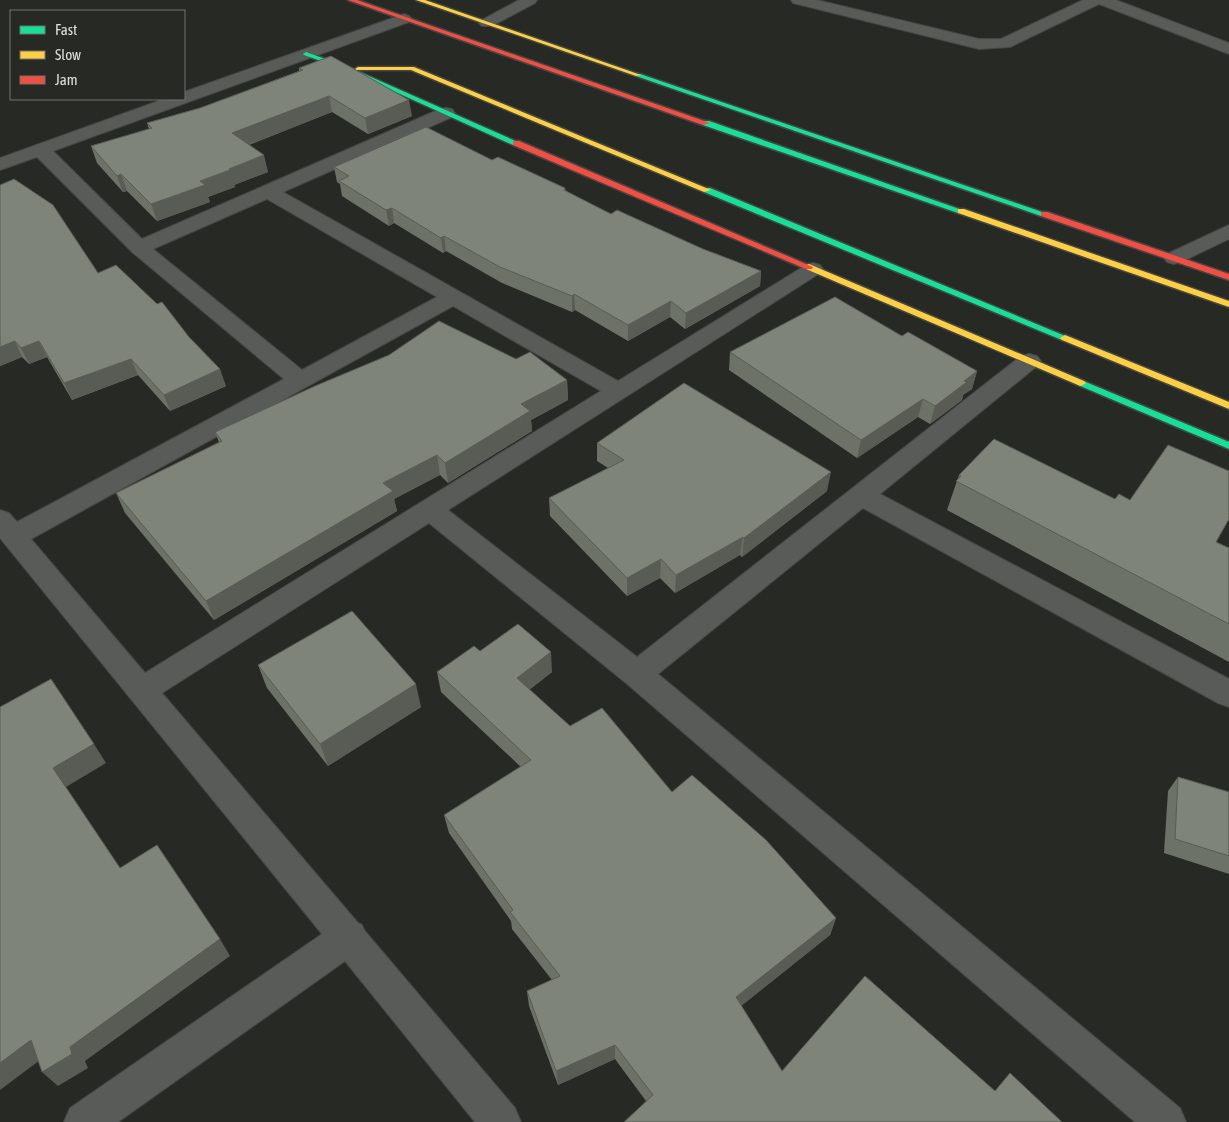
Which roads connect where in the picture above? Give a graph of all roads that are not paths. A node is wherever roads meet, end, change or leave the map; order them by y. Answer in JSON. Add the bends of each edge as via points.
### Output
{"nodes":[{"id":1,"x":351,"y":0,"type":"edge"},
{"id":2,"x":419,"y":0,"type":"edge"},
{"id":3,"x":530,"y":0,"type":"edge"},
{"id":4,"x":798,"y":0,"type":"edge"},
{"id":5,"x":1095,"y":0,"type":"edge"},
{"id":6,"x":1103,"y":0,"type":"edge"},
{"id":7,"x":1134,"y":0,"type":"edge"},
{"id":8,"x":404,"y":19,"type":"junction"},
{"id":9,"x":487,"y":23,"type":"junction"},
{"id":10,"x":1229,"y":35,"type":"edge"},
{"id":11,"x":1229,"y":49,"type":"edge"},
{"id":12,"x":306,"y":54,"type":"junction"},
{"id":13,"x":351,"y":70,"type":"junction"},
{"id":14,"x":185,"y":97,"type":"edge"},
{"id":15,"x":176,"y":100,"type":"edge"},
{"id":16,"x":446,"y":113,"type":"junction"},
{"id":17,"x":40,"y":149,"type":"junction"},
{"id":18,"x":0,"y":164,"type":"edge"},
{"id":19,"x":268,"y":191,"type":"junction"},
{"id":20,"x":1229,"y":231,"type":"edge"},
{"id":21,"x":139,"y":248,"type":"junction"},
{"id":22,"x":1174,"y":258,"type":"junction"},
{"id":23,"x":813,"y":269,"type":"junction"},
{"id":24,"x":1229,"y":277,"type":"edge"},
{"id":25,"x":453,"y":297,"type":"junction"},
{"id":26,"x":1229,"y":304,"type":"edge"},
{"id":27,"x":1029,"y":361,"type":"junction"},
{"id":28,"x":300,"y":381,"type":"junction"},
{"id":29,"x":620,"y":392,"type":"junction"},
{"id":30,"x":1229,"y":406,"type":"edge"},
{"id":31,"x":1229,"y":446,"type":"edge"},
{"id":32,"x":861,"y":495,"type":"junction"},
{"id":33,"x":430,"y":510,"type":"junction"},
{"id":34,"x":7,"y":528,"type":"edge"},
{"id":35,"x":637,"y":674,"type":"junction"},
{"id":36,"x":142,"y":690,"type":"junction"},
{"id":37,"x":1229,"y":694,"type":"edge"},
{"id":38,"x":349,"y":937,"type":"junction"},
{"id":39,"x":84,"y":1122,"type":"edge"},
{"id":40,"x":501,"y":1122,"type":"edge"},
{"id":41,"x":1166,"y":1122,"type":"edge"}],
"edges":[{"from":1,"to":8,"type":"main road"},
{"from":2,"to":9,"type":"main road"},
{"from":3,"to":9,"type":"street"},
{"from":4,"to":5,"type":"street","via":[[979,44],[1004,44]]},
{"from":6,"to":11,"type":"street"},
{"from":7,"to":10,"type":"street"},
{"from":8,"to":12,"type":"street"},
{"from":8,"to":26,"type":"main road"},
{"from":9,"to":22,"type":"main road"},
{"from":12,"to":13,"type":"main road"},
{"from":12,"to":14,"type":"street"},
{"from":13,"to":16,"type":"main road"},
{"from":13,"to":30,"type":"main road","via":[[412,68]]},
{"from":15,"to":17,"type":"street"},
{"from":16,"to":19,"type":"street"},
{"from":16,"to":23,"type":"main road"},
{"from":17,"to":18,"type":"street"},
{"from":17,"to":21,"type":"street"},
{"from":19,"to":21,"type":"street"},
{"from":19,"to":25,"type":"street"},
{"from":20,"to":22,"type":"street"},
{"from":21,"to":28,"type":"street"},
{"from":22,"to":24,"type":"main road"},
{"from":23,"to":27,"type":"main road"},
{"from":23,"to":29,"type":"street"},
{"from":25,"to":28,"type":"street"},
{"from":25,"to":29,"type":"street"},
{"from":27,"to":31,"type":"main road"},
{"from":27,"to":32,"type":"street"},
{"from":28,"to":34,"type":"street"},
{"from":29,"to":33,"type":"street"},
{"from":32,"to":35,"type":"street"},
{"from":32,"to":37,"type":"street"},
{"from":33,"to":35,"type":"street"},
{"from":33,"to":36,"type":"street"},
{"from":34,"to":36,"type":"street"},
{"from":35,"to":41,"type":"street"},
{"from":36,"to":38,"type":"street"},
{"from":38,"to":39,"type":"street"},
{"from":38,"to":40,"type":"street"}]}
